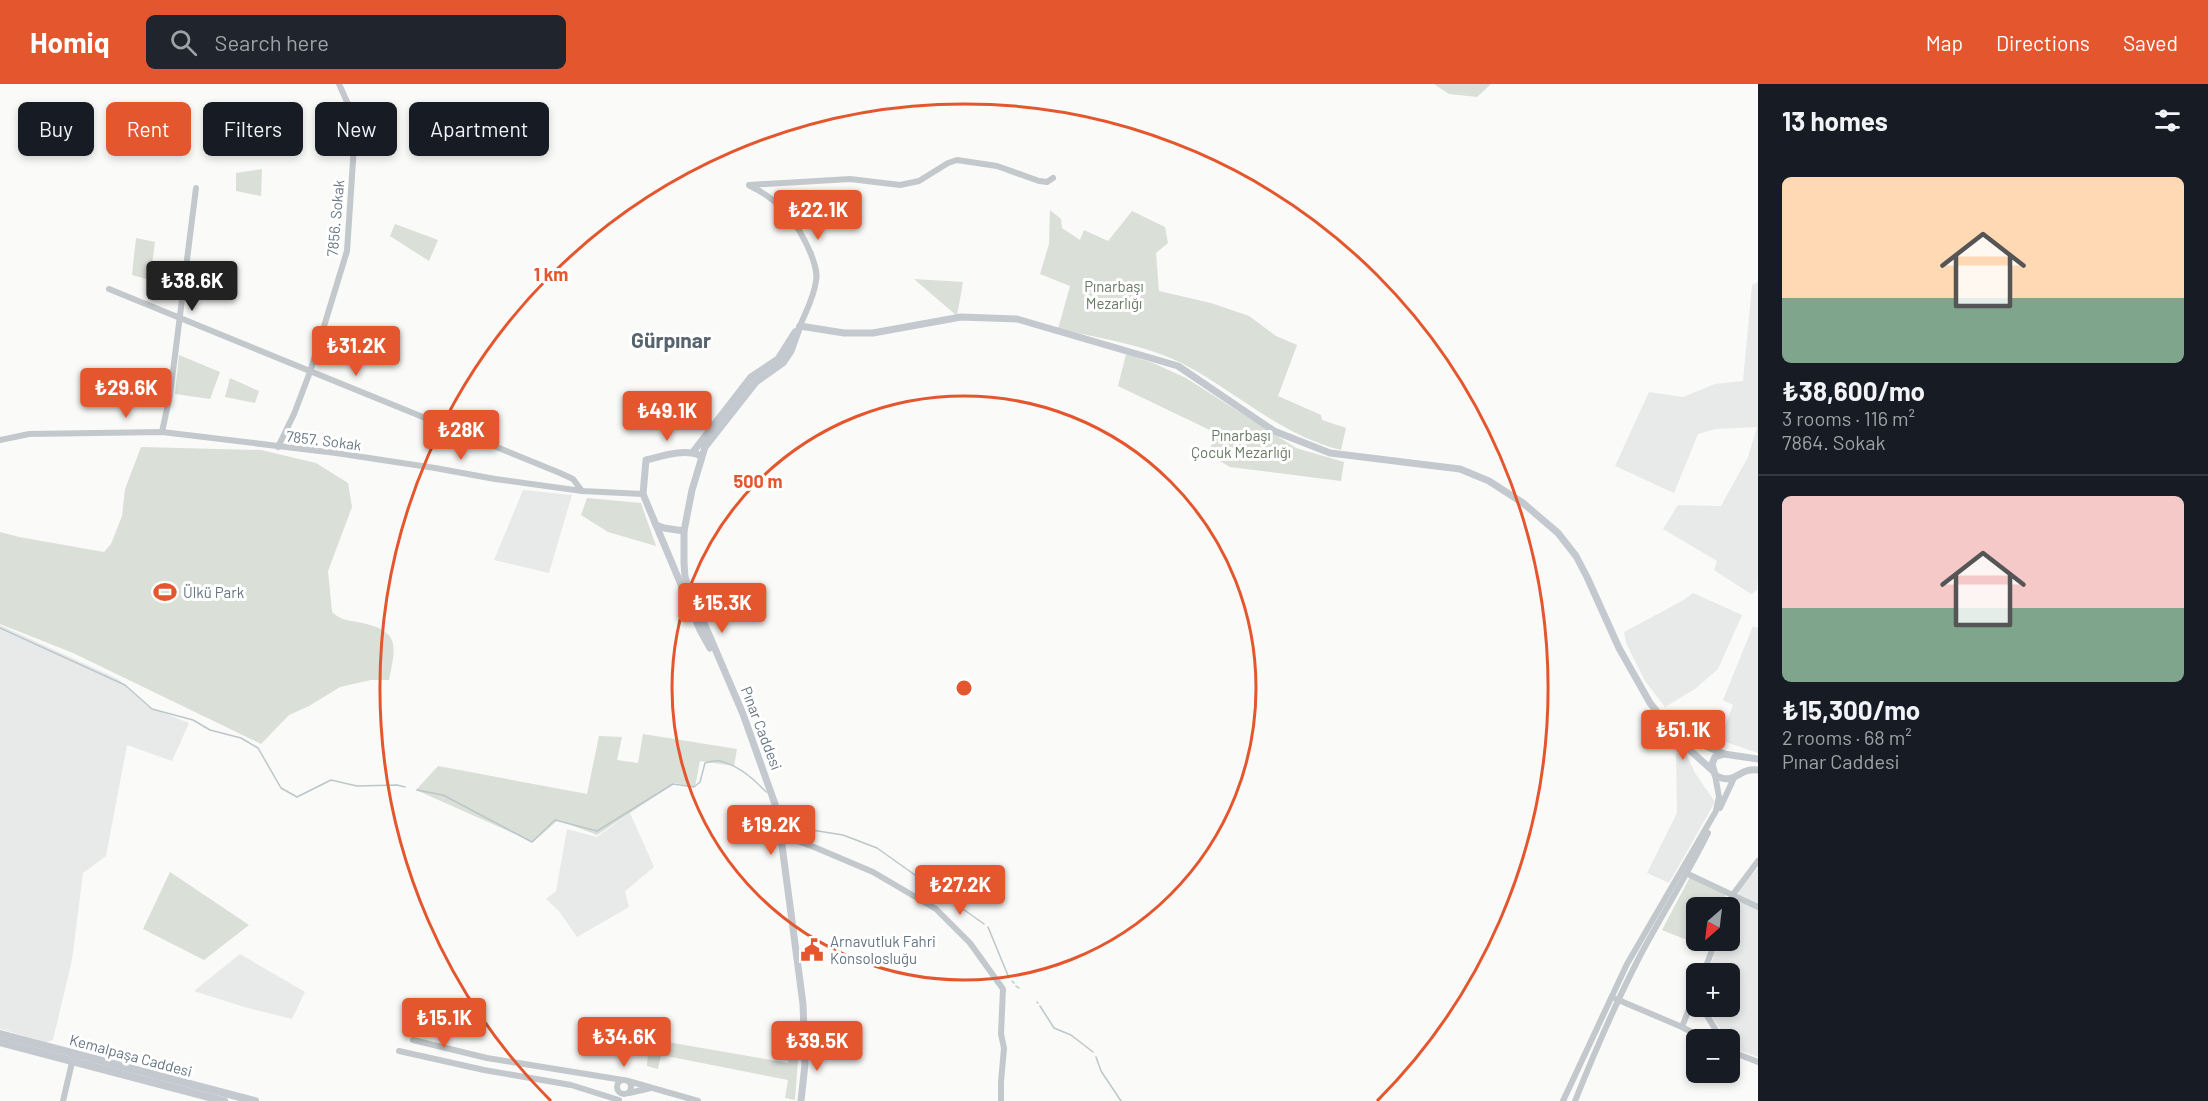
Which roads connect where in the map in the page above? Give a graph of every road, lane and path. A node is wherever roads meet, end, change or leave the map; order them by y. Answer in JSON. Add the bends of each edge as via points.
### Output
{"nodes":[{"id":1,"x":339,"y":84,"type":"edge"},
{"id":2,"x":1053,"y":178,"type":"dead end"},
{"id":3,"x":196,"y":188,"type":"dead end"},
{"id":4,"x":110,"y":289,"type":"dead end"},
{"id":5,"x":179,"y":319,"type":"junction"},
{"id":6,"x":800,"y":326,"type":"junction"},
{"id":7,"x":310,"y":372,"type":"junction"},
{"id":8,"x":162,"y":432,"type":"junction"},
{"id":9,"x":0,"y":440,"type":"edge"},
{"id":10,"x":278,"y":447,"type":"junction"},
{"id":11,"x":693,"y":452,"type":"junction"},
{"id":12,"x":700,"y":456,"type":"junction"},
{"id":13,"x":582,"y":491,"type":"junction"},
{"id":14,"x":643,"y":494,"type":"junction"},
{"id":15,"x":656,"y":525,"type":"junction"},
{"id":16,"x":660,"y":533,"type":"junction"},
{"id":17,"x":684,"y":533,"type":"junction"},
{"id":18,"x":683,"y":578,"type":"junction"},
{"id":19,"x":1673,"y":732,"type":"junction"},
{"id":20,"x":1724,"y":754,"type":"junction"},
{"id":21,"x":1734,"y":756,"type":"junction"},
{"id":22,"x":1758,"y":759,"type":"edge"},
{"id":23,"x":1758,"y":770,"type":"edge"},
{"id":24,"x":1714,"y":773,"type":"junction"},
{"id":25,"x":1735,"y":776,"type":"junction"},
{"id":26,"x":782,"y":838,"type":"junction"},
{"id":27,"x":1758,"y":861,"type":"edge"},
{"id":28,"x":1688,"y":874,"type":"junction"},
{"id":29,"x":1733,"y":896,"type":"junction"},
{"id":30,"x":1758,"y":907,"type":"edge"},
{"id":31,"x":1611,"y":997,"type":"junction"},
{"id":32,"x":1618,"y":1000,"type":"junction"},
{"id":33,"x":1687,"y":1017,"type":"edge"},
{"id":34,"x":1682,"y":1027,"type":"junction"},
{"id":35,"x":1686,"y":1029,"type":"edge"},
{"id":36,"x":0,"y":1034,"type":"edge"},
{"id":37,"x":413,"y":1040,"type":"dead end"},
{"id":38,"x":805,"y":1041,"type":"junction"},
{"id":39,"x":0,"y":1042,"type":"edge"},
{"id":40,"x":399,"y":1052,"type":"dead end"},
{"id":41,"x":1740,"y":1055,"type":"edge"},
{"id":42,"x":73,"y":1058,"type":"junction"},
{"id":43,"x":487,"y":1058,"type":"junction"},
{"id":44,"x":1758,"y":1062,"type":"edge"},
{"id":45,"x":107,"y":1068,"type":"junction"},
{"id":46,"x":484,"y":1070,"type":"junction"},
{"id":47,"x":606,"y":1077,"type":"junction"},
{"id":48,"x":626,"y":1080,"type":"junction"},
{"id":49,"x":654,"y":1087,"type":"junction"},
{"id":50,"x":621,"y":1095,"type":"edge"},
{"id":51,"x":63,"y":1101,"type":"edge"},
{"id":52,"x":224,"y":1101,"type":"edge"},
{"id":53,"x":255,"y":1101,"type":"edge"},
{"id":54,"x":698,"y":1101,"type":"edge"},
{"id":55,"x":796,"y":1101,"type":"edge"},
{"id":56,"x":801,"y":1101,"type":"edge"},
{"id":57,"x":1002,"y":1101,"type":"edge"},
{"id":58,"x":1563,"y":1101,"type":"edge"},
{"id":59,"x":1575,"y":1101,"type":"edge"}],
"edges":[{"from":1,"to":7,"type":"street","name":"7856. Sokak","via":[[353,123],[347,251]]},
{"from":2,"to":6,"type":"street","via":[[1040,181],[997,165],[957,160],[919,181],[900,185],[850,179],[749,185],[780,204],[804,237],[815,265],[817,279]]},
{"from":3,"to":5,"type":"street"},
{"from":4,"to":5,"type":"street"},
{"from":5,"to":7,"type":"street"},
{"from":5,"to":8,"type":"street"},
{"from":6,"to":11,"type":"main road","via":[[778,359],[751,377]]},
{"from":6,"to":12,"type":"main road","via":[[783,363],[756,382]]},
{"from":6,"to":19,"type":"main road","via":[[873,333],[961,317],[1017,320],[1178,366],[1274,431],[1330,453],[1460,469],[1489,481],[1523,502],[1558,533],[1576,556],[1632,674]]},
{"from":7,"to":10,"type":"street","name":"7856. Sokak"},
{"from":7,"to":13,"type":"street","via":[[560,473],[573,479]]},
{"from":8,"to":9,"type":"street","name":"7857. Sokak","via":[[29,434]]},
{"from":8,"to":10,"type":"street","name":"7857. Sokak"},
{"from":10,"to":13,"type":"street","name":"7857. Sokak"},
{"from":11,"to":12,"type":"main road"},
{"from":11,"to":14,"type":"main road","name":"Pınar Caddesi","via":[[646,460]]},
{"from":12,"to":17,"type":"main road"},
{"from":13,"to":14,"type":"street","name":"7857. Sokak"},
{"from":14,"to":15,"type":"main road","name":"Pınar Caddesi"},
{"from":15,"to":16,"type":"main road","name":"Pınar Caddesi"},
{"from":15,"to":17,"type":"main road"},
{"from":16,"to":17,"type":"main road"},
{"from":16,"to":18,"type":"main road","name":"Pınar Caddesi"},
{"from":17,"to":18,"type":"main road"},
{"from":18,"to":26,"type":"main road","name":"Pınar Caddesi","via":[[727,675],[769,784]]},
{"from":19,"to":20,"type":"main road"},
{"from":19,"to":24,"type":"main road"},
{"from":20,"to":21,"type":"main road"},
{"from":20,"to":24,"type":"main road","via":[[1713,761]]},
{"from":21,"to":22,"type":"main road"},
{"from":21,"to":25,"type":"main road","via":[[1739,766]]},
{"from":23,"to":25,"type":"main road"},
{"from":24,"to":25,"type":"main road","via":[[1727,780]]},
{"from":24,"to":31,"type":"street","via":[[1719,797],[1716,811]]},
{"from":25,"to":28,"type":"street"},
{"from":26,"to":38,"type":"main road","name":"Pınar Caddesi"},
{"from":26,"to":57,"type":"street","via":[[873,872],[936,909],[970,943],[1002,989]]},
{"from":27,"to":29,"type":"street"},
{"from":28,"to":29,"type":"street"},
{"from":28,"to":32,"type":"street"},
{"from":29,"to":30,"type":"street"},
{"from":31,"to":32,"type":"street"},
{"from":31,"to":58,"type":"street"},
{"from":32,"to":34,"type":"street"},
{"from":32,"to":59,"type":"street"},
{"from":33,"to":34,"type":"street"},
{"from":34,"to":35,"type":"street"},
{"from":36,"to":42,"type":"main road","name":"Kemalpaşa Caddesi"},
{"from":37,"to":43,"type":"street"},
{"from":38,"to":55,"type":"main road","name":"Pınar Caddesi"},
{"from":38,"to":56,"type":"main road","name":"Pınar Caddesi"},
{"from":39,"to":42,"type":"main road","name":"Kemalpaşa Caddesi"},
{"from":40,"to":46,"type":"street"},
{"from":41,"to":44,"type":"street"},
{"from":42,"to":45,"type":"main road"},
{"from":42,"to":51,"type":"street"},
{"from":43,"to":46,"type":"street"},
{"from":43,"to":47,"type":"street"},
{"from":45,"to":52,"type":"main road","name":"Kemalpaşa Caddesi"},
{"from":45,"to":53,"type":"main road","name":"Kemalpaşa Caddesi"},
{"from":46,"to":50,"type":"street"},
{"from":47,"to":48,"type":"street"},
{"from":47,"to":50,"type":"street"},
{"from":48,"to":49,"type":"street"},
{"from":48,"to":50,"type":"street","via":[[631,1087]]},
{"from":48,"to":50,"type":"street","via":[[617,1083]]},
{"from":49,"to":50,"type":"street"},
{"from":49,"to":54,"type":"street"}]}
